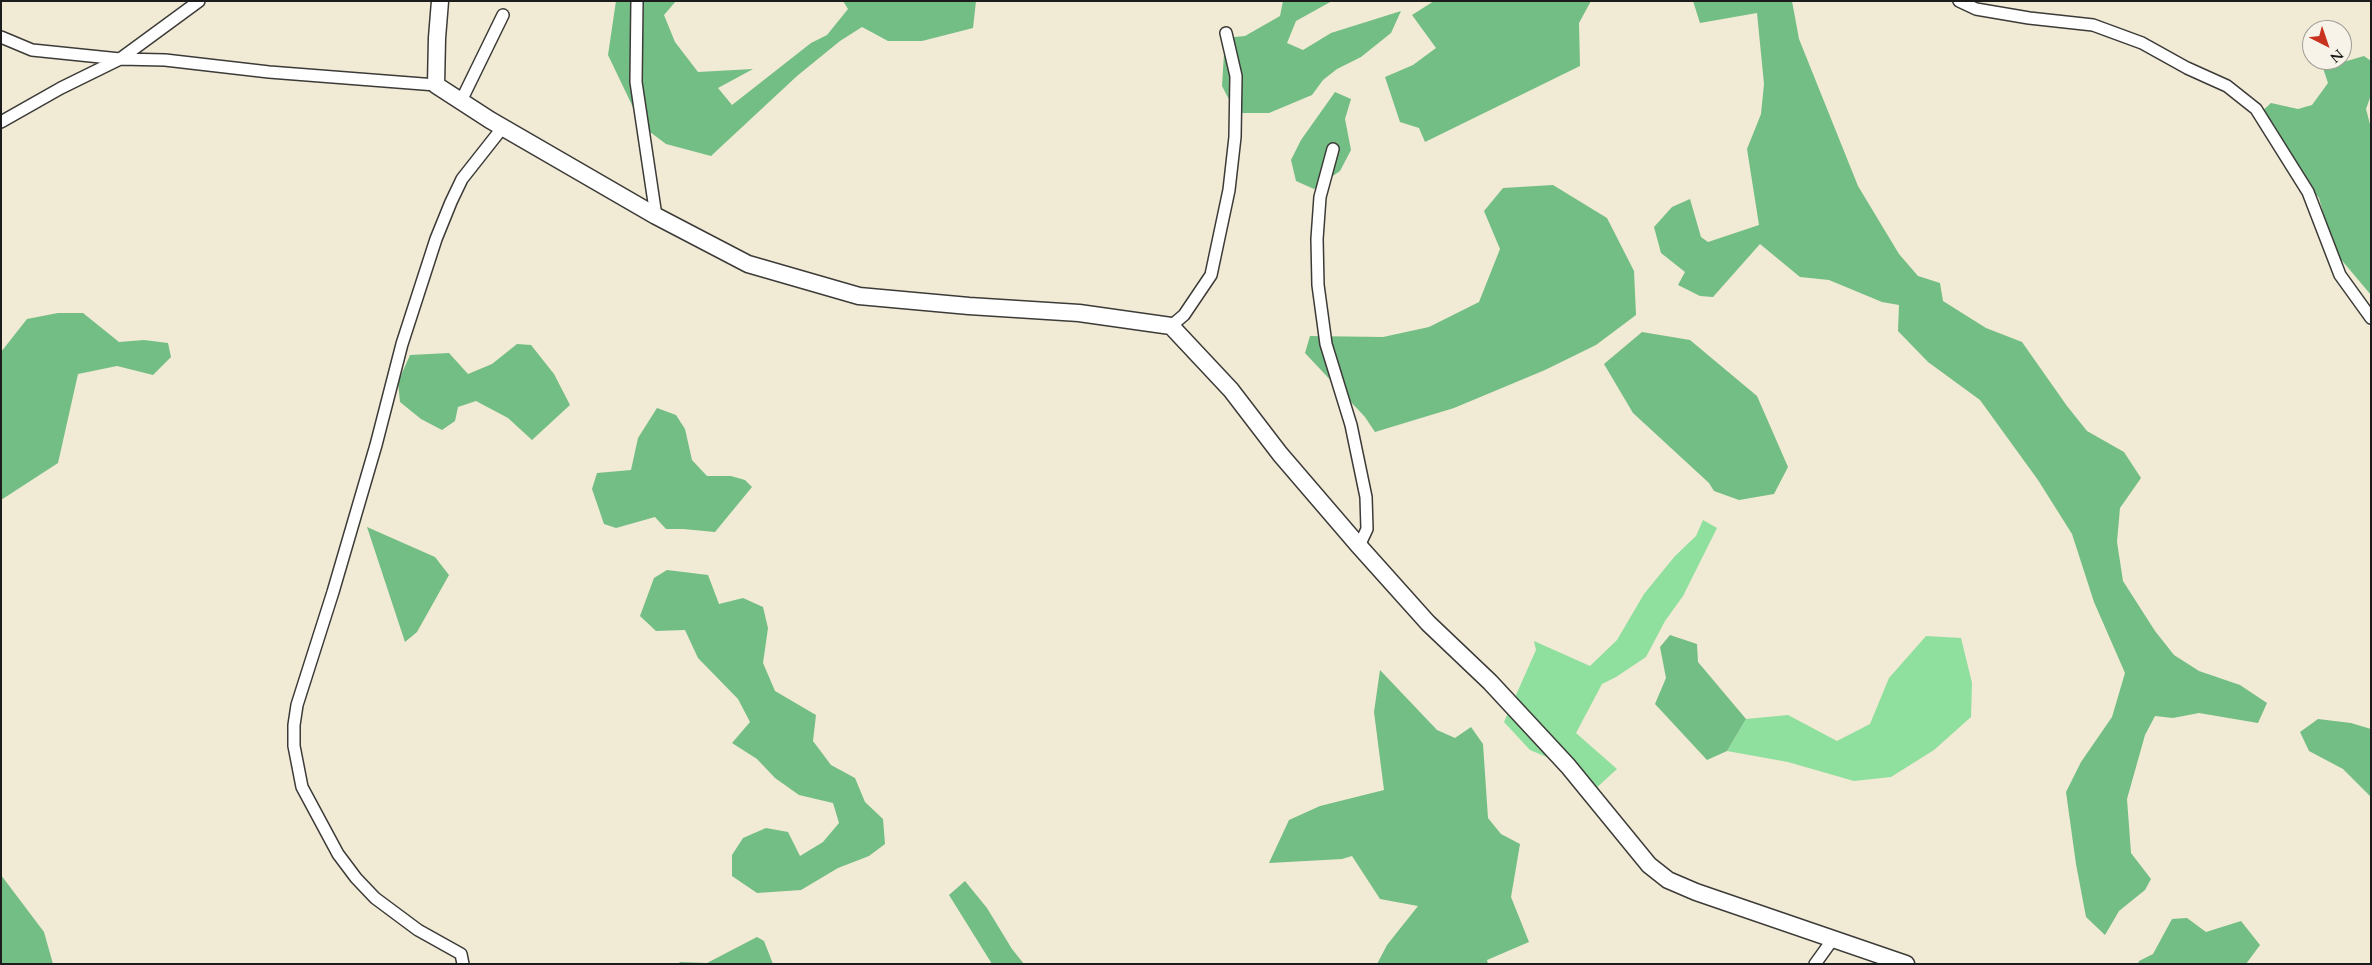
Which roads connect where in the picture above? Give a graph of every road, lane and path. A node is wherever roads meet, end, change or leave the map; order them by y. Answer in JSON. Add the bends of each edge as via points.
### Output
{"nodes":[{"id":1,"x":199,"y":1,"type":"edge"},
{"id":2,"x":440,"y":1,"type":"edge"},
{"id":3,"x":637,"y":1,"type":"edge"},
{"id":4,"x":1959,"y":1,"type":"edge"},
{"id":5,"x":503,"y":15,"type":"dead end"},
{"id":6,"x":1226,"y":33,"type":"dead end"},
{"id":7,"x":1,"y":37,"type":"edge"},
{"id":8,"x":120,"y":59,"type":"junction"},
{"id":9,"x":436,"y":85,"type":"junction"},
{"id":10,"x":461,"y":101,"type":"junction"},
{"id":11,"x":1,"y":122,"type":"edge"},
{"id":12,"x":503,"y":127,"type":"junction"},
{"id":13,"x":1333,"y":149,"type":"dead end"},
{"id":14,"x":656,"y":216,"type":"junction"},
{"id":15,"x":2371,"y":318,"type":"edge"},
{"id":16,"x":1171,"y":326,"type":"junction"},
{"id":17,"x":1359,"y":546,"type":"junction"},
{"id":18,"x":1833,"y":939,"type":"junction"},
{"id":19,"x":463,"y":964,"type":"edge"},
{"id":20,"x":1815,"y":964,"type":"edge"},
{"id":21,"x":1906,"y":964,"type":"edge"}],
"edges":[{"from":1,"to":8,"type":"street"},
{"from":2,"to":9,"type":"street"},
{"from":3,"to":14,"type":"street","via":[[636,82]]},
{"from":4,"to":15,"type":"street","via":[[1976,9],[2093,25],[2142,43],[2227,86],[2256,109],[2308,192],[2340,275]]},
{"from":5,"to":10,"type":"street"},
{"from":6,"to":16,"type":"street","via":[[1236,76],[1235,137],[1229,190],[1211,275],[1188,309]]},
{"from":7,"to":8,"type":"street","via":[[32,50]]},
{"from":8,"to":9,"type":"street","via":[[165,60]]},
{"from":8,"to":11,"type":"street"},
{"from":9,"to":10,"type":"street"},
{"from":10,"to":12,"type":"street"},
{"from":12,"to":14,"type":"street"},
{"from":12,"to":19,"type":"street","via":[[462,179],[436,239],[402,344],[333,592],[296,705],[294,725],[294,746],[302,787],[338,854],[375,898],[418,930],[461,954]]},
{"from":13,"to":17,"type":"street","via":[[1320,197],[1316,239],[1318,285],[1326,344],[1351,425],[1366,497],[1367,529]]},
{"from":14,"to":16,"type":"street","via":[[748,264],[859,296],[1079,313]]},
{"from":16,"to":17,"type":"street","via":[[1231,390],[1280,454]]},
{"from":17,"to":18,"type":"street","via":[[1428,623],[1490,682],[1568,766],[1649,865],[1668,880]]},
{"from":18,"to":20,"type":"street"},
{"from":18,"to":21,"type":"street"}]}
